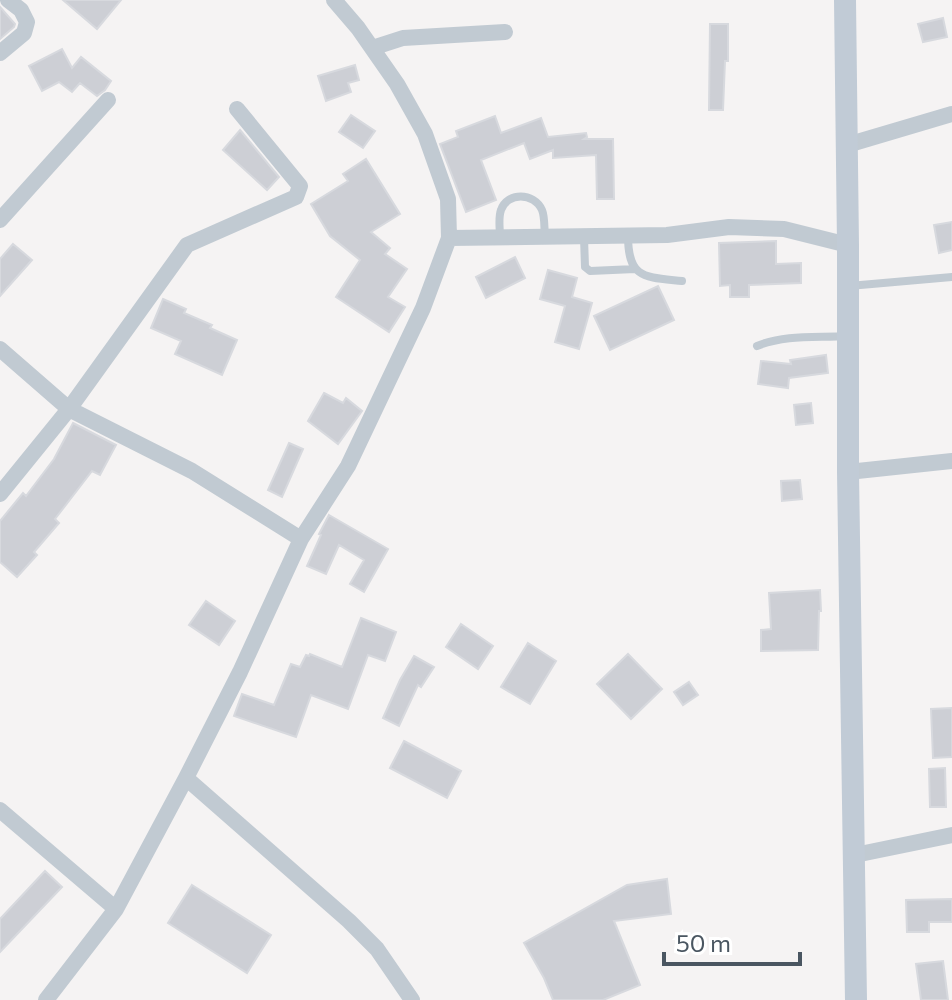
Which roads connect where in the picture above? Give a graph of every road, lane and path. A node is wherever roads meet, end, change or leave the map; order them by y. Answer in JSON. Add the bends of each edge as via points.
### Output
{"nodes":[{"id":1,"x":8,"y":0,"type":"edge"},
{"id":2,"x":334,"y":0,"type":"edge"},
{"id":3,"x":845,"y":0,"type":"edge"},
{"id":4,"x":505,"y":32,"type":"dead end"},
{"id":5,"x":372,"y":48,"type":"junction"},
{"id":6,"x":0,"y":53,"type":"edge"},
{"id":7,"x":108,"y":100,"type":"dead end"},
{"id":8,"x":237,"y":109,"type":"dead end"},
{"id":9,"x":952,"y":114,"type":"edge"},
{"id":10,"x":847,"y":145,"type":"junction"},
{"id":11,"x":0,"y":220,"type":"edge"},
{"id":12,"x":628,"y":235,"type":"junction"},
{"id":13,"x":545,"y":236,"type":"junction"},
{"id":14,"x":584,"y":236,"type":"junction"},
{"id":15,"x":500,"y":237,"type":"junction"},
{"id":16,"x":449,"y":238,"type":"junction"},
{"id":17,"x":848,"y":245,"type":"junction"},
{"id":18,"x":635,"y":269,"type":"junction"},
{"id":19,"x":952,"y":277,"type":"edge"},
{"id":20,"x":682,"y":281,"type":"dead end"},
{"id":21,"x":848,"y":286,"type":"junction"},
{"id":22,"x":848,"y":336,"type":"junction"},
{"id":23,"x":757,"y":346,"type":"dead end"},
{"id":24,"x":0,"y":349,"type":"edge"},
{"id":25,"x":69,"y":409,"type":"junction"},
{"id":26,"x":952,"y":461,"type":"edge"},
{"id":27,"x":848,"y":472,"type":"junction"},
{"id":28,"x":0,"y":494,"type":"edge"},
{"id":29,"x":301,"y":539,"type":"junction"},
{"id":30,"x":186,"y":778,"type":"junction"},
{"id":31,"x":0,"y":810,"type":"edge"},
{"id":32,"x":952,"y":835,"type":"edge"},
{"id":33,"x":855,"y":855,"type":"junction"},
{"id":34,"x":116,"y":909,"type":"junction"},
{"id":35,"x":46,"y":1000,"type":"edge"},
{"id":36,"x":412,"y":1000,"type":"edge"},
{"id":37,"x":856,"y":1000,"type":"edge"}],
"edges":[{"from":1,"to":6,"type":"street","via":[[27,22],[24,33]]},
{"from":2,"to":5,"type":"street"},
{"from":3,"to":10,"type":"main road"},
{"from":4,"to":5,"type":"street","via":[[403,38]]},
{"from":5,"to":16,"type":"street","via":[[425,134],[448,199]]},
{"from":7,"to":11,"type":"street"},
{"from":8,"to":25,"type":"street","via":[[300,191],[187,245]]},
{"from":9,"to":10,"type":"street"},
{"from":10,"to":17,"type":"main road"},
{"from":12,"to":14,"type":"street"},
{"from":12,"to":17,"type":"street","via":[[729,227],[784,229]]},
{"from":12,"to":18,"type":"lane"},
{"from":13,"to":14,"type":"street"},
{"from":13,"to":15,"type":"street"},
{"from":13,"to":15,"type":"lane","via":[[542,209],[534,199],[519,196],[502,206]]},
{"from":14,"to":18,"type":"lane","via":[[585,267],[590,271]]},
{"from":15,"to":16,"type":"street"},
{"from":16,"to":29,"type":"street","via":[[423,308],[348,466]]},
{"from":17,"to":21,"type":"main road"},
{"from":18,"to":20,"type":"lane","via":[[644,276]]},
{"from":19,"to":21,"type":"lane"},
{"from":21,"to":22,"type":"main road"},
{"from":22,"to":23,"type":"lane","via":[[788,338]]},
{"from":22,"to":27,"type":"main road"},
{"from":24,"to":25,"type":"street"},
{"from":25,"to":28,"type":"street"},
{"from":25,"to":29,"type":"street","via":[[192,471]]},
{"from":26,"to":27,"type":"street"},
{"from":27,"to":33,"type":"main road"},
{"from":29,"to":30,"type":"street"},
{"from":30,"to":34,"type":"street"},
{"from":30,"to":36,"type":"street","via":[[349,921],[377,949]]},
{"from":31,"to":34,"type":"street"},
{"from":32,"to":33,"type":"street"},
{"from":33,"to":37,"type":"main road"},
{"from":34,"to":35,"type":"street"}]}
